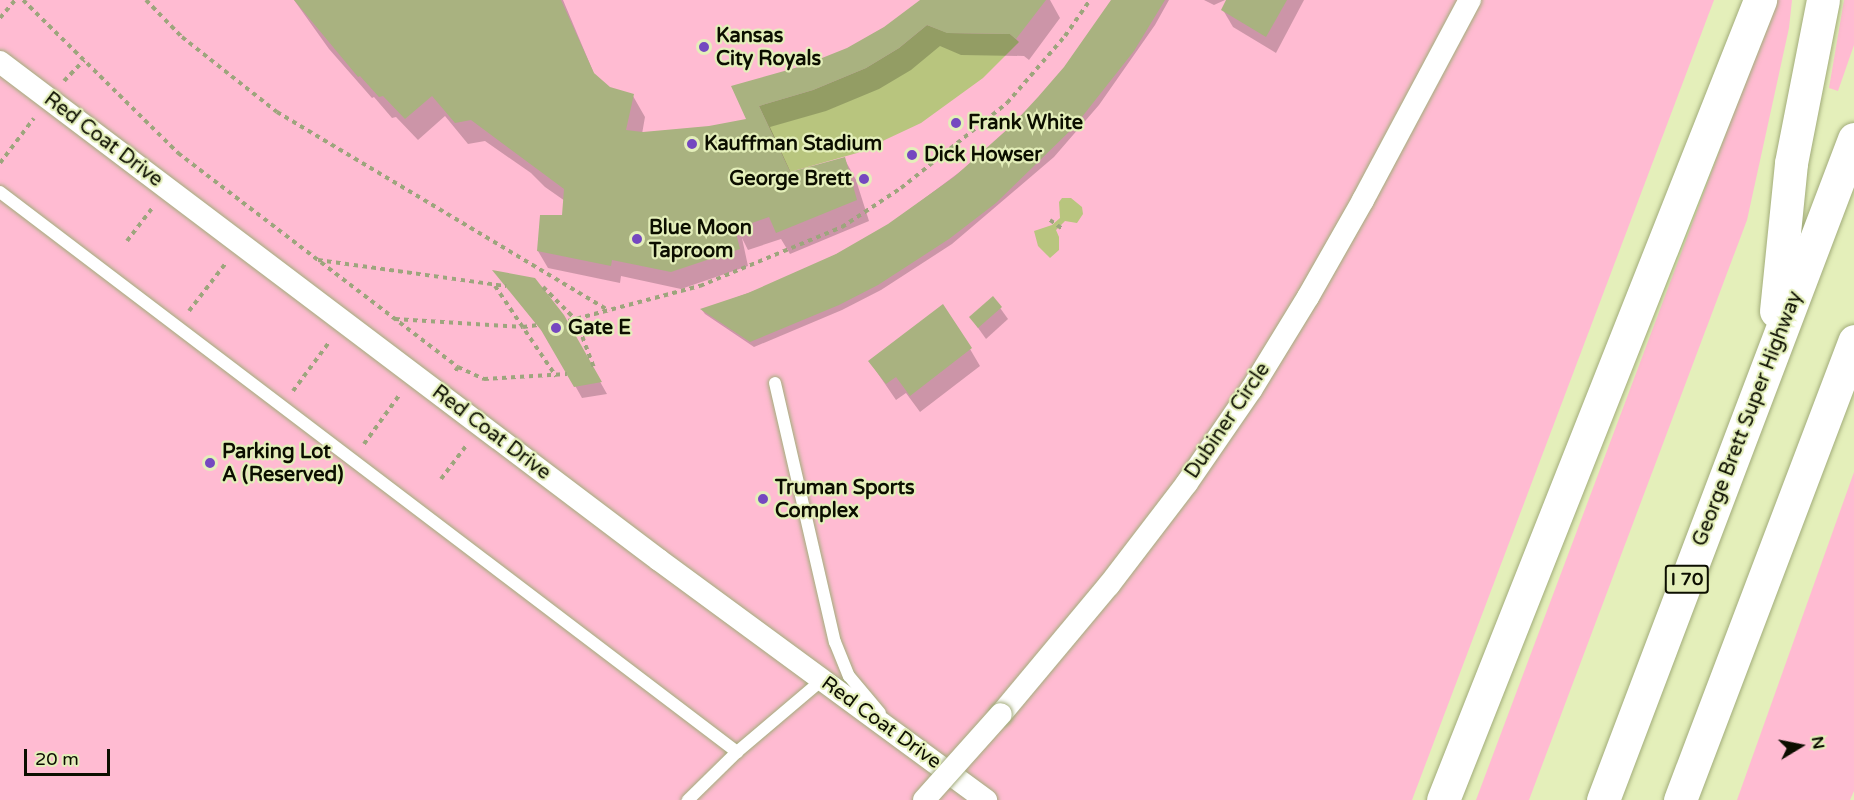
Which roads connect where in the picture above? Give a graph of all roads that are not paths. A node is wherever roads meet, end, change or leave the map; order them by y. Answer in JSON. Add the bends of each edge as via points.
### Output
{"nodes":[{"id":1,"x":1470,"y":0,"type":"edge"},
{"id":2,"x":1760,"y":0,"type":"edge"},
{"id":3,"x":1823,"y":0,"type":"edge"},
{"id":4,"x":0,"y":62,"type":"edge"},
{"id":5,"x":1854,"y":139,"type":"edge"},
{"id":6,"x":0,"y":192,"type":"edge"},
{"id":7,"x":1854,"y":341,"type":"edge"},
{"id":8,"x":1771,"y":358,"type":"junction"},
{"id":9,"x":775,"y":383,"type":"dead end"},
{"id":10,"x":822,"y":680,"type":"junction"},
{"id":11,"x":1710,"y":721,"type":"junction"},
{"id":12,"x":900,"y":737,"type":"junction"},
{"id":13,"x":737,"y":752,"type":"junction"},
{"id":14,"x":688,"y":800,"type":"edge"},
{"id":15,"x":924,"y":800,"type":"edge"},
{"id":16,"x":986,"y":800,"type":"edge"},
{"id":17,"x":1443,"y":800,"type":"edge"},
{"id":18,"x":1603,"y":800,"type":"edge"},
{"id":19,"x":1680,"y":800,"type":"edge"},
{"id":20,"x":1694,"y":800,"type":"edge"}],
"edges":[{"from":1,"to":15,"type":"street","name":"Dubiner Circle","bridge":true,"via":[[1358,210],[1251,390],[1116,576]]},
{"from":2,"to":17,"type":"highway"},
{"from":3,"to":8,"type":"highway","via":[[1791,163]]},
{"from":4,"to":10,"type":"street","name":"Red Coat Drive"},
{"from":5,"to":8,"type":"highway","name":"George Brett Super Highway","number":"I 70"},
{"from":6,"to":13,"type":"lane"},
{"from":7,"to":11,"type":"highway"},
{"from":8,"to":18,"type":"highway","name":"George Brett Super Highway","number":"I 70"},
{"from":9,"to":12,"type":"lane","via":[[835,642],[849,676]]},
{"from":10,"to":12,"type":"street","name":"Red Coat Drive"},
{"from":10,"to":13,"type":"lane"},
{"from":11,"to":19,"type":"highway"},
{"from":11,"to":20,"type":"highway"},
{"from":12,"to":16,"type":"street","name":"Red Coat Drive"},
{"from":13,"to":14,"type":"lane"}]}
